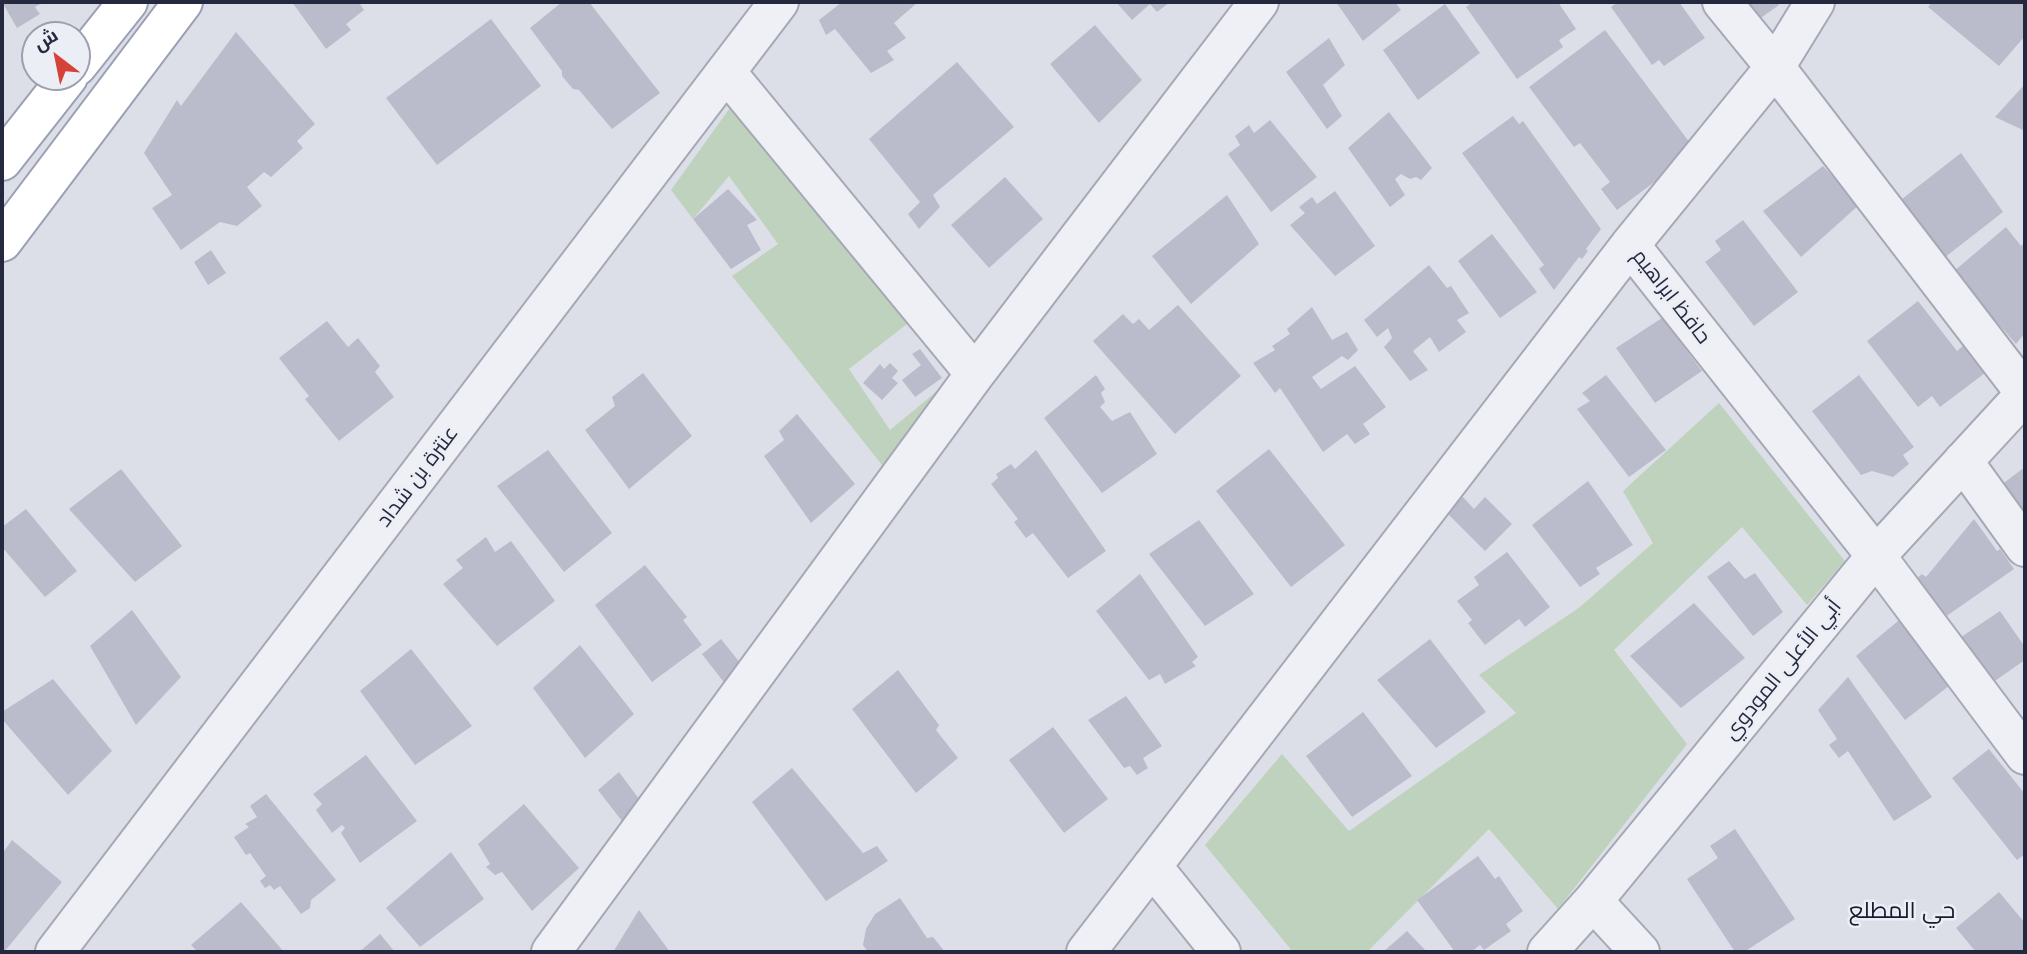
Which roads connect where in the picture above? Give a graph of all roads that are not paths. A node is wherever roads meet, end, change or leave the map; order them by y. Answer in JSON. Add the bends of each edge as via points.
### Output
{"nodes":[{"id":1,"x":128,"y":2,"type":"edge"},
{"id":2,"x":183,"y":2,"type":"edge"},
{"id":3,"x":779,"y":2,"type":"edge"},
{"id":4,"x":1259,"y":2,"type":"edge"},
{"id":5,"x":1722,"y":2,"type":"edge"},
{"id":6,"x":1815,"y":2,"type":"edge"},
{"id":7,"x":91,"y":48,"type":"edge"},
{"id":8,"x":1775,"y":67,"type":"junction"},
{"id":9,"x":727,"y":73,"type":"junction"},
{"id":10,"x":57,"y":91,"type":"edge"},
{"id":11,"x":2,"y":161,"type":"edge"},
{"id":12,"x":2,"y":242,"type":"edge"},
{"id":13,"x":1630,"y":245,"type":"junction"},
{"id":14,"x":975,"y":374,"type":"junction"},
{"id":15,"x":2025,"y":393,"type":"edge"},
{"id":16,"x":1964,"y":461,"type":"junction"},
{"id":17,"x":2025,"y":547,"type":"edge"},
{"id":18,"x":1876,"y":556,"type":"junction"},
{"id":19,"x":2025,"y":755,"type":"edge"},
{"id":20,"x":1152,"y":866,"type":"junction"},
{"id":21,"x":1592,"y":901,"type":"junction"},
{"id":22,"x":55,"y":952,"type":"edge"},
{"id":23,"x":551,"y":952,"type":"edge"},
{"id":24,"x":1086,"y":952,"type":"edge"},
{"id":25,"x":1221,"y":952,"type":"edge"},
{"id":26,"x":1547,"y":952,"type":"edge"},
{"id":27,"x":1640,"y":952,"type":"edge"}],
"edges":[{"from":1,"to":7,"type":"main road"},
{"from":2,"to":12,"type":"main road"},
{"from":3,"to":9,"type":"street","name":"عنترة بن شداد"},
{"from":4,"to":14,"type":"street"},
{"from":5,"to":8,"type":"street"},
{"from":6,"to":8,"type":"street","name":"حافظ ابراهيم"},
{"from":8,"to":13,"type":"street","name":"حافظ ابراهيم"},
{"from":8,"to":15,"type":"street"},
{"from":9,"to":14,"type":"street"},
{"from":9,"to":22,"type":"street","name":"عنترة بن شداد"},
{"from":10,"to":11,"type":"main road"},
{"from":13,"to":18,"type":"street","name":"حافظ ابراهيم"},
{"from":13,"to":20,"type":"street"},
{"from":14,"to":23,"type":"street"},
{"from":15,"to":16,"type":"street","name":"أبي الأعلى المودوي"},
{"from":16,"to":17,"type":"street"},
{"from":16,"to":18,"type":"street","name":"أبي الأعلى المودوي"},
{"from":18,"to":19,"type":"street","name":"حافظ ابراهيم"},
{"from":18,"to":21,"type":"street","name":"أبي الأعلى المودوي"},
{"from":20,"to":24,"type":"street"},
{"from":20,"to":25,"type":"street"},
{"from":21,"to":26,"type":"street","name":"أبي الأعلى المودوي"},
{"from":21,"to":27,"type":"street"}]}
